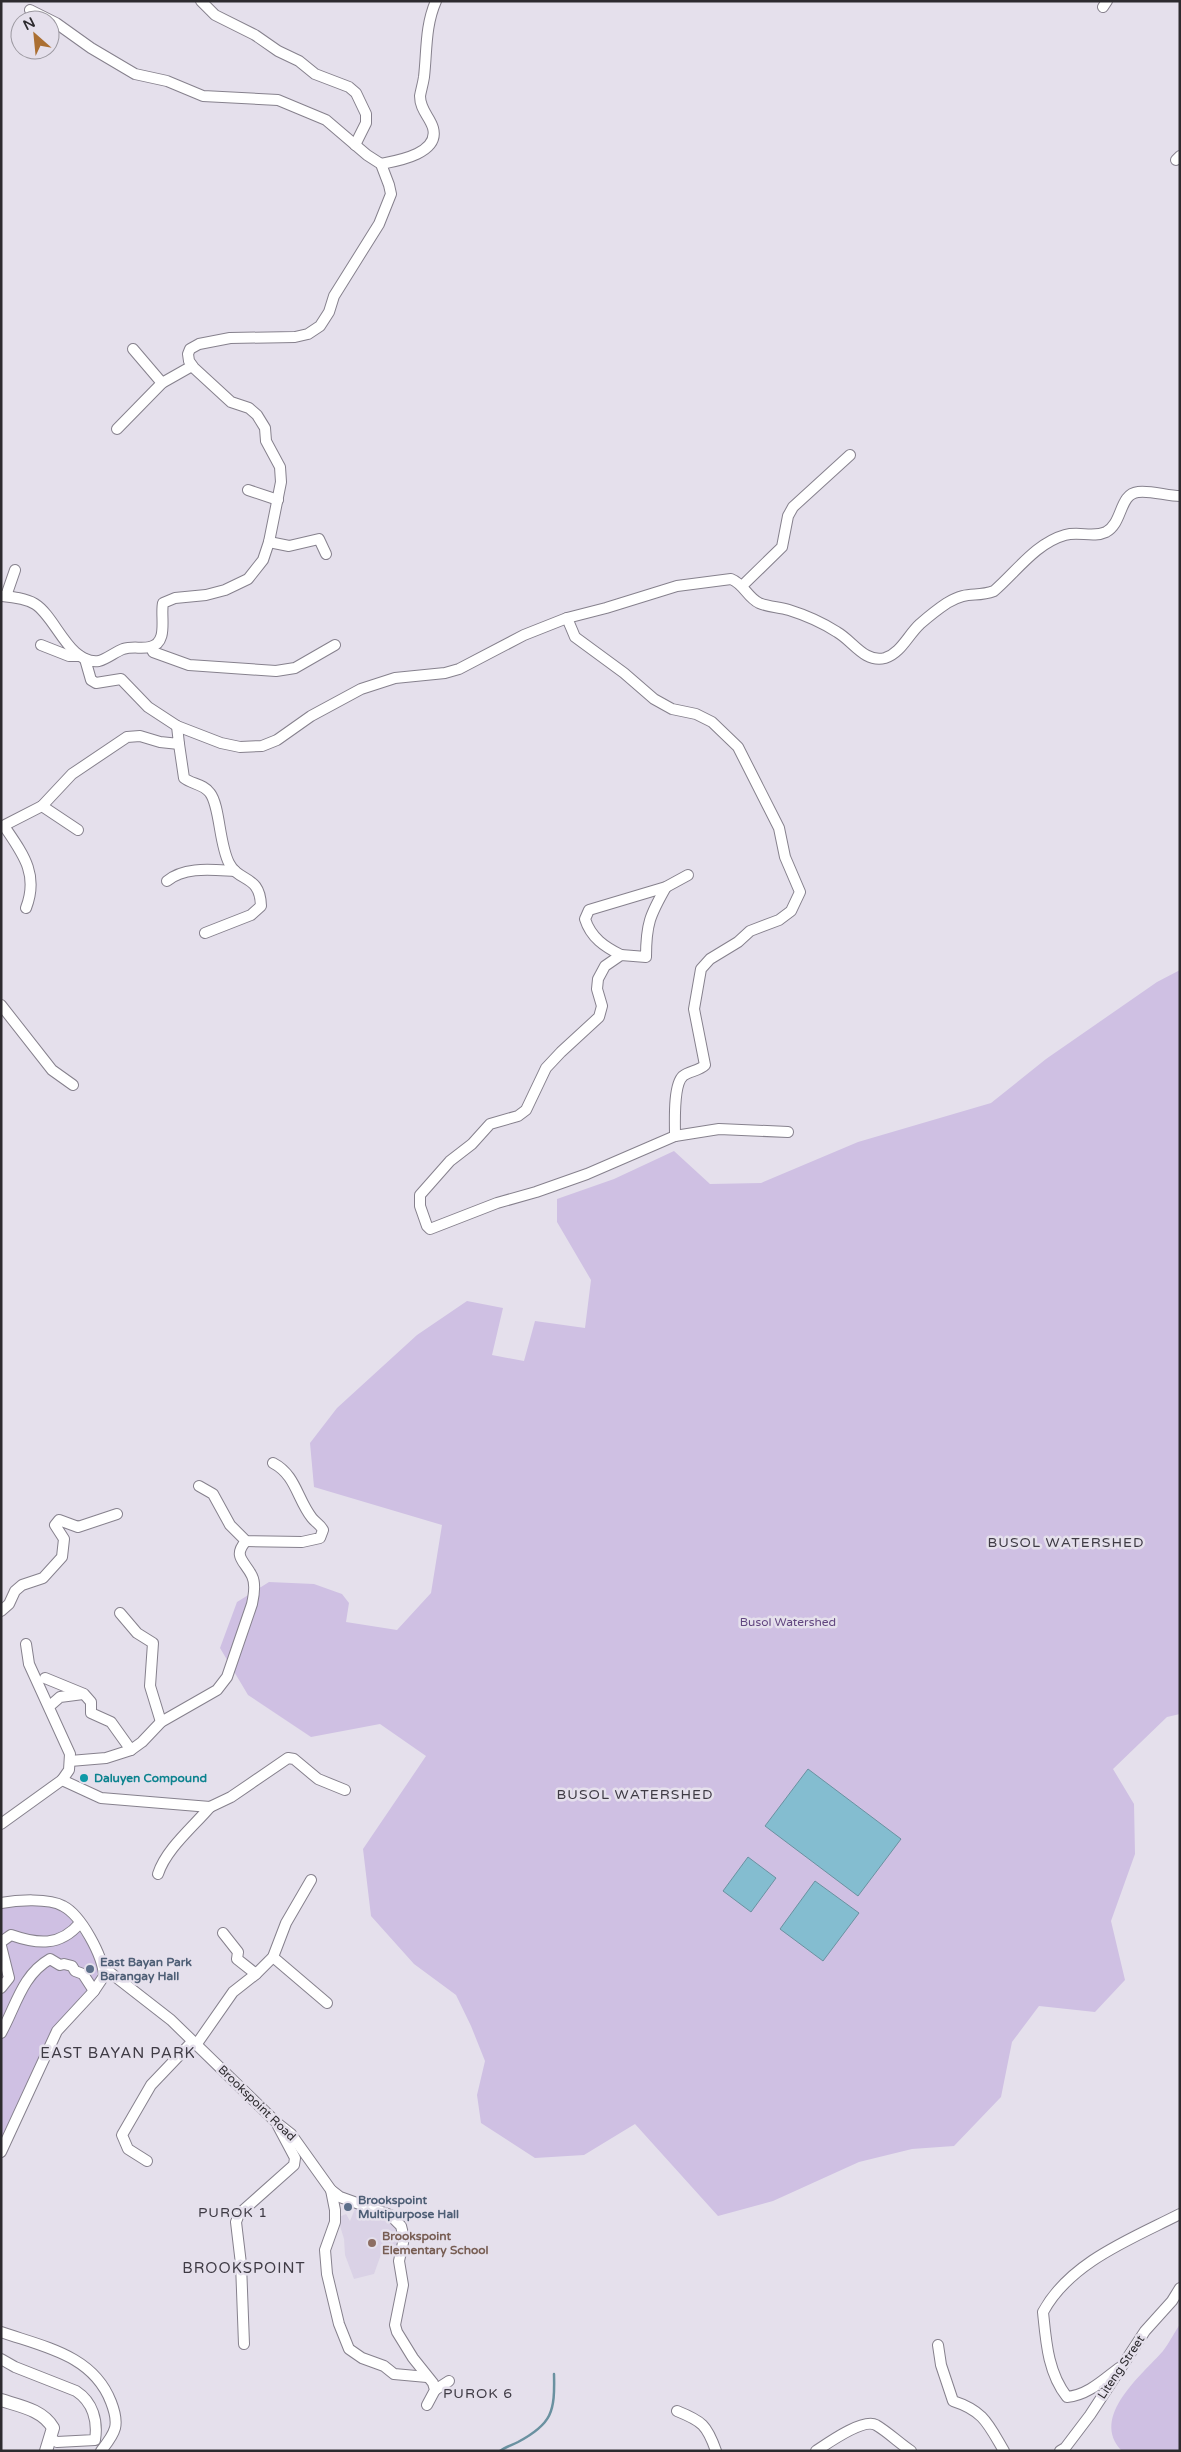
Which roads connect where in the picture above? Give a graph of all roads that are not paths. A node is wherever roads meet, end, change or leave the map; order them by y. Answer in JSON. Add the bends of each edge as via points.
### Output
{"nodes":[{"id":1,"x":202,"y":1,"type":"edge"},
{"id":2,"x":436,"y":1,"type":"edge"},
{"id":3,"x":60,"y":26,"type":"edge"},
{"id":4,"x":355,"y":145,"type":"junction"},
{"id":5,"x":381,"y":164,"type":"junction"},
{"id":6,"x":133,"y":348,"type":"dead end"},
{"id":7,"x":192,"y":366,"type":"junction"},
{"id":8,"x":162,"y":383,"type":"junction"},
{"id":9,"x":117,"y":429,"type":"dead end"},
{"id":10,"x":850,"y":455,"type":"dead end"},
{"id":11,"x":248,"y":490,"type":"dead end"},
{"id":12,"x":1180,"y":496,"type":"edge"},
{"id":13,"x":278,"y":500,"type":"junction"},
{"id":14,"x":269,"y":542,"type":"junction"},
{"id":15,"x":326,"y":554,"type":"dead end"},
{"id":16,"x":15,"y":570,"type":"dead end"},
{"id":17,"x":742,"y":586,"type":"junction"},
{"id":18,"x":4,"y":596,"type":"edge"},
{"id":19,"x":567,"y":618,"type":"junction"},
{"id":20,"x":41,"y":645,"type":"dead end"},
{"id":21,"x":335,"y":645,"type":"dead end"},
{"id":22,"x":151,"y":647,"type":"junction"},
{"id":23,"x":82,"y":658,"type":"junction"},
{"id":24,"x":178,"y":726,"type":"junction"},
{"id":25,"x":179,"y":744,"type":"junction"},
{"id":26,"x":42,"y":806,"type":"junction"},
{"id":27,"x":3,"y":827,"type":"edge"},
{"id":28,"x":78,"y":830,"type":"dead end"},
{"id":29,"x":235,"y":871,"type":"junction"},
{"id":30,"x":688,"y":875,"type":"dead end"},
{"id":31,"x":167,"y":881,"type":"dead end"},
{"id":32,"x":666,"y":886,"type":"junction"},
{"id":33,"x":26,"y":908,"type":"dead end"},
{"id":34,"x":204,"y":933,"type":"dead end"},
{"id":35,"x":621,"y":955,"type":"junction"},
{"id":36,"x":1,"y":1005,"type":"edge"},
{"id":37,"x":73,"y":1085,"type":"dead end"},
{"id":38,"x":788,"y":1132,"type":"dead end"},
{"id":39,"x":674,"y":1136,"type":"junction"},
{"id":40,"x":273,"y":1463,"type":"dead end"},
{"id":41,"x":199,"y":1486,"type":"dead end"},
{"id":42,"x":117,"y":1514,"type":"dead end"},
{"id":43,"x":246,"y":1541,"type":"junction"},
{"id":44,"x":1,"y":1611,"type":"edge"},
{"id":45,"x":120,"y":1613,"type":"dead end"},
{"id":46,"x":26,"y":1644,"type":"dead end"},
{"id":47,"x":45,"y":1678,"type":"dead end"},
{"id":48,"x":84,"y":1694,"type":"junction"},
{"id":49,"x":52,"y":1704,"type":"dead end"},
{"id":50,"x":161,"y":1722,"type":"junction"},
{"id":51,"x":130,"y":1750,"type":"junction"},
{"id":52,"x":70,"y":1761,"type":"junction"},
{"id":53,"x":62,"y":1780,"type":"junction"},
{"id":54,"x":345,"y":1790,"type":"dead end"},
{"id":55,"x":210,"y":1807,"type":"junction"},
{"id":56,"x":1,"y":1824,"type":"edge"},
{"id":57,"x":158,"y":1874,"type":"dead end"},
{"id":58,"x":311,"y":1880,"type":"dead end"},
{"id":59,"x":1,"y":1903,"type":"edge"},
{"id":60,"x":80,"y":1923,"type":"junction"},
{"id":61,"x":223,"y":1933,"type":"dead end"},
{"id":62,"x":1,"y":1942,"type":"edge"},
{"id":63,"x":1,"y":1946,"type":"edge"},
{"id":64,"x":273,"y":1957,"type":"junction"},
{"id":65,"x":103,"y":1967,"type":"junction"},
{"id":66,"x":256,"y":1974,"type":"junction"},
{"id":67,"x":1,"y":1988,"type":"edge"},
{"id":68,"x":94,"y":1991,"type":"junction"},
{"id":69,"x":327,"y":2004,"type":"dead end"},
{"id":70,"x":1,"y":2033,"type":"edge"},
{"id":71,"x":194,"y":2044,"type":"junction"},
{"id":72,"x":277,"y":2123,"type":"junction"},
{"id":73,"x":1,"y":2152,"type":"edge"},
{"id":74,"x":147,"y":2161,"type":"dead end"},
{"id":75,"x":331,"y":2190,"type":"junction"},
{"id":76,"x":1180,"y":2214,"type":"edge"},
{"id":77,"x":1180,"y":2288,"type":"edge"},
{"id":78,"x":1,"y":2332,"type":"edge"},
{"id":79,"x":244,"y":2344,"type":"dead end"},
{"id":80,"x":938,"y":2346,"type":"dead end"},
{"id":81,"x":1,"y":2359,"type":"edge"},
{"id":82,"x":1119,"y":2368,"type":"junction"},
{"id":83,"x":427,"y":2377,"type":"junction"},
{"id":84,"x":449,"y":2381,"type":"dead end"},
{"id":85,"x":435,"y":2390,"type":"junction"},
{"id":86,"x":1,"y":2400,"type":"edge"},
{"id":87,"x":427,"y":2405,"type":"dead end"},
{"id":88,"x":677,"y":2411,"type":"dead end"},
{"id":89,"x":48,"y":2445,"type":"edge"},
{"id":90,"x":909,"y":2450,"type":"edge"},
{"id":91,"x":1065,"y":2450,"type":"edge"},
{"id":92,"x":100,"y":2451,"type":"edge"},
{"id":93,"x":716,"y":2451,"type":"edge"},
{"id":94,"x":816,"y":2451,"type":"edge"},
{"id":95,"x":1004,"y":2451,"type":"edge"}],
"edges":[{"from":1,"to":4,"type":"street","via":[[215,14],[316,74],[356,93],[366,114],[366,123]]},
{"from":2,"to":5,"type":"street","via":[[428,24],[420,96],[433,136],[421,153]]},
{"from":3,"to":4,"type":"street","via":[[135,74],[167,81],[203,96],[278,100],[326,120]]},
{"from":4,"to":5,"type":"street"},
{"from":5,"to":7,"type":"street","via":[[386,171],[390,194],[371,240],[344,278],[320,326],[295,337],[230,338],[199,344],[188,354]]},
{"from":6,"to":8,"type":"street"},
{"from":7,"to":8,"type":"street"},
{"from":7,"to":13,"type":"street","via":[[231,402],[249,408],[257,415],[280,467]]},
{"from":8,"to":9,"type":"street"},
{"from":10,"to":17,"type":"street","via":[[793,507],[782,547]]},
{"from":11,"to":13,"type":"street"},
{"from":12,"to":17,"type":"street","via":[[1132,493],[1111,530],[1054,538],[994,591],[970,593],[945,604],[920,624],[895,654],[885,658],[868,657],[838,632],[789,610],[753,600]]},
{"from":13,"to":14,"type":"street"},
{"from":14,"to":15,"type":"street","via":[[289,546],[319,539]]},
{"from":14,"to":22,"type":"street","via":[[262,560],[248,579],[239,585],[163,603],[162,631],[159,640]]},
{"from":16,"to":18,"type":"street"},
{"from":17,"to":19,"type":"street","via":[[731,580],[691,583]]},
{"from":18,"to":23,"type":"street","via":[[34,604],[43,611]]},
{"from":19,"to":24,"type":"street","via":[[524,635],[459,669],[395,678],[361,689],[262,746],[240,747]]},
{"from":19,"to":39,"type":"street","via":[[575,637],[654,699],[712,722],[738,747],[779,828],[785,857],[800,892],[791,910],[779,920],[750,931],[701,969],[694,1009],[705,1065],[684,1075],[680,1081]]},
{"from":20,"to":23,"type":"street"},
{"from":21,"to":22,"type":"street","via":[[295,668],[276,671],[189,665],[154,652]]},
{"from":22,"to":23,"type":"street","via":[[130,647],[98,661]]},
{"from":23,"to":24,"type":"street","via":[[91,680],[96,683],[121,679],[148,707]]},
{"from":24,"to":25,"type":"street"},
{"from":25,"to":26,"type":"street","via":[[128,736],[72,774]]},
{"from":25,"to":29,"type":"street","via":[[184,778],[202,786],[214,799],[222,844]]},
{"from":26,"to":27,"type":"street"},
{"from":26,"to":28,"type":"street"},
{"from":27,"to":33,"type":"street","via":[[31,874]]},
{"from":29,"to":31,"type":"street","via":[[198,870]]},
{"from":29,"to":34,"type":"street","via":[[251,880],[261,899],[261,906],[252,914]]},
{"from":30,"to":32,"type":"street"},
{"from":32,"to":35,"type":"street","via":[[646,929],[646,957]]},
{"from":32,"to":35,"type":"street","via":[[594,908],[587,914],[587,924],[593,935],[603,946]]},
{"from":35,"to":39,"type":"street","via":[[605,966],[598,979],[602,1006],[599,1017],[546,1068],[526,1110],[518,1116],[490,1124],[450,1161],[420,1195],[420,1206],[427,1226],[436,1228],[458,1216],[587,1174]]},
{"from":36,"to":37,"type":"street","via":[[52,1070]]},
{"from":38,"to":39,"type":"street","via":[[719,1129]]},
{"from":40,"to":43,"type":"street","via":[[290,1477],[312,1518],[321,1526],[322,1533],[320,1538],[310,1542]]},
{"from":41,"to":43,"type":"street","via":[[213,1494],[230,1525]]},
{"from":42,"to":44,"type":"street","via":[[78,1527],[59,1520],[55,1525],[64,1539],[62,1557],[43,1578],[15,1591],[9,1604]]},
{"from":43,"to":50,"type":"street","via":[[240,1548],[240,1556],[252,1575],[254,1593],[226,1677],[210,1695]]},
{"from":45,"to":50,"type":"street","via":[[136,1633],[153,1643],[150,1686]]},
{"from":46,"to":52,"type":"street","via":[[29,1664],[70,1754]]},
{"from":47,"to":48,"type":"street"},
{"from":48,"to":49,"type":"street","via":[[60,1697]]},
{"from":48,"to":51,"type":"street","via":[[91,1702],[91,1713],[111,1722]]},
{"from":50,"to":51,"type":"street"},
{"from":51,"to":52,"type":"street","via":[[106,1758]]},
{"from":52,"to":53,"type":"street","via":[[69,1770]]},
{"from":53,"to":55,"type":"street","via":[[101,1798]]},
{"from":53,"to":56,"type":"street"},
{"from":54,"to":55,"type":"street","via":[[318,1779],[294,1759],[288,1758],[231,1797]]},
{"from":55,"to":57,"type":"street","via":[[174,1848]]},
{"from":58,"to":64,"type":"street","via":[[286,1923]]},
{"from":59,"to":60,"type":"street","via":[[36,1901],[62,1905]]},
{"from":60,"to":62,"type":"street","via":[[62,1939],[35,1942],[10,1935]]},
{"from":60,"to":65,"type":"street"},
{"from":61,"to":66,"type":"street","via":[[238,1952],[237,1959]]},
{"from":63,"to":67,"type":"street","via":[[9,1978]]},
{"from":64,"to":66,"type":"street"},
{"from":64,"to":69,"type":"street"},
{"from":65,"to":68,"type":"street","via":[[104,1976]]},
{"from":65,"to":71,"type":"street","name":"Brookspoint Road","via":[[171,2020]]},
{"from":66,"to":71,"type":"street","via":[[233,1992]]},
{"from":68,"to":70,"type":"street","via":[[83,1974],[72,1966],[60,1965],[50,1959],[32,1972]]},
{"from":68,"to":73,"type":"street","via":[[57,2031]]},
{"from":71,"to":72,"type":"street","name":"Brookspoint Road"},
{"from":71,"to":74,"type":"street","via":[[151,2086],[122,2135],[128,2148]]},
{"from":72,"to":75,"type":"street","name":"Brookspoint Road","via":[[291,2134]]},
{"from":72,"to":79,"type":"street","via":[[295,2158],[294,2165],[239,2214],[236,2222]]},
{"from":75,"to":83,"type":"street","via":[[340,2197],[390,2214],[401,2226],[404,2238],[400,2261],[403,2284],[395,2325],[400,2340]]},
{"from":75,"to":83,"type":"street","via":[[335,2222],[325,2250],[327,2274],[339,2324],[349,2349],[394,2374]]},
{"from":76,"to":82,"type":"street","via":[[1113,2248],[1080,2270],[1060,2286],[1043,2312],[1052,2367],[1067,2398],[1088,2391]]},
{"from":77,"to":82,"type":"street","name":"Liteng Street"},
{"from":78,"to":92,"type":"street","via":[[73,2358],[105,2385],[117,2424]]},
{"from":80,"to":95,"type":"street","via":[[953,2401],[979,2413]]},
{"from":81,"to":89,"type":"street","via":[[76,2391],[95,2414],[95,2440]]},
{"from":82,"to":91,"type":"street","name":"Liteng Street"},
{"from":83,"to":85,"type":"street"},
{"from":84,"to":85,"type":"street"},
{"from":85,"to":87,"type":"street"},
{"from":86,"to":89,"type":"main road","via":[[48,2420],[53,2428]]},
{"from":88,"to":93,"type":"street","via":[[702,2422]]},
{"from":90,"to":94,"type":"street","via":[[876,2425],[868,2423]]}]}
